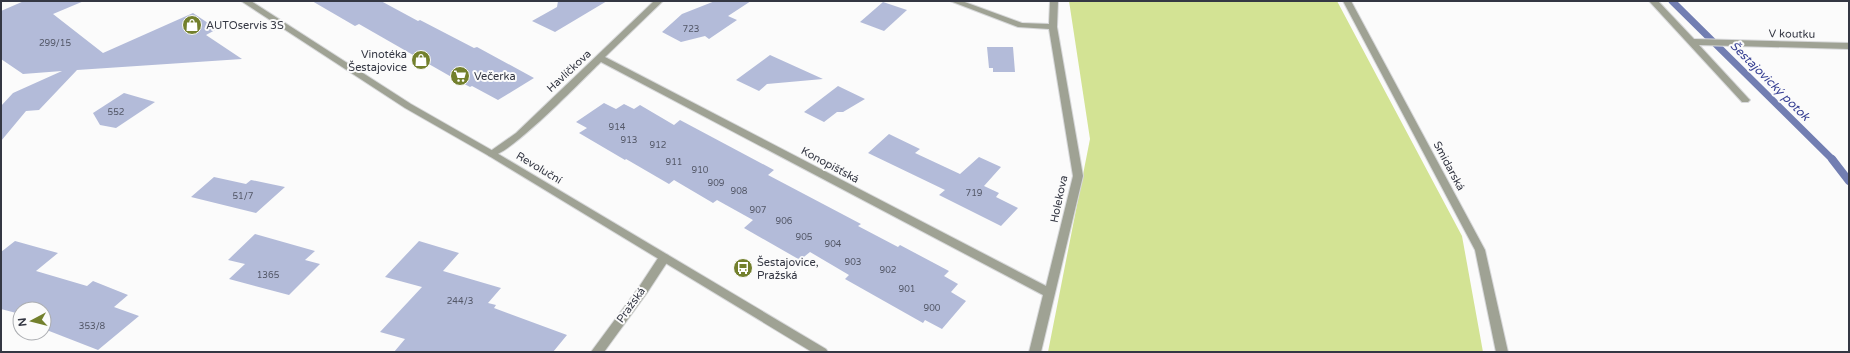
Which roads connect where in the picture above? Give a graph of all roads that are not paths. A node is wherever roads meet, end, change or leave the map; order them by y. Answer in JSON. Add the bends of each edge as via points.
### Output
{"nodes":[{"id":1,"x":245,"y":1,"type":"edge"},
{"id":2,"x":659,"y":1,"type":"edge"},
{"id":3,"x":954,"y":1,"type":"edge"},
{"id":4,"x":1054,"y":1,"type":"edge"},
{"id":5,"x":1347,"y":1,"type":"edge"},
{"id":6,"x":1653,"y":1,"type":"edge"},
{"id":7,"x":1053,"y":27,"type":"junction"},
{"id":8,"x":1692,"y":42,"type":"junction"},
{"id":9,"x":1849,"y":46,"type":"edge"},
{"id":10,"x":600,"y":58,"type":"junction"},
{"id":11,"x":1746,"y":100,"type":"dead end"},
{"id":12,"x":492,"y":154,"type":"junction"},
{"id":13,"x":664,"y":258,"type":"junction"},
{"id":14,"x":1049,"y":293,"type":"junction"},
{"id":15,"x":597,"y":352,"type":"edge"},
{"id":16,"x":822,"y":352,"type":"edge"},
{"id":17,"x":1036,"y":352,"type":"edge"},
{"id":18,"x":1502,"y":352,"type":"edge"}],
"edges":[{"from":1,"to":12,"type":"street","name":"Revoluční","via":[[408,106]]},
{"from":2,"to":10,"type":"street","name":"Havlíčkova"},
{"from":3,"to":7,"type":"street","via":[[1021,24]]},
{"from":4,"to":7,"type":"street","name":"Holekova"},
{"from":5,"to":18,"type":"street","name":"Smidarská","via":[[1480,250]]},
{"from":6,"to":8,"type":"street"},
{"from":7,"to":14,"type":"street","name":"Holekova","via":[[1078,176]]},
{"from":8,"to":9,"type":"street","name":"V koutku"},
{"from":8,"to":11,"type":"street"},
{"from":10,"to":12,"type":"street","name":"Havlíčkova","via":[[519,135]]},
{"from":10,"to":14,"type":"street","name":"Konopišťská"},
{"from":12,"to":13,"type":"street","name":"Revoluční"},
{"from":13,"to":15,"type":"street","name":"Pražská"},
{"from":13,"to":16,"type":"street","name":"Revoluční"},
{"from":14,"to":17,"type":"street","name":"Holekova"}]}
